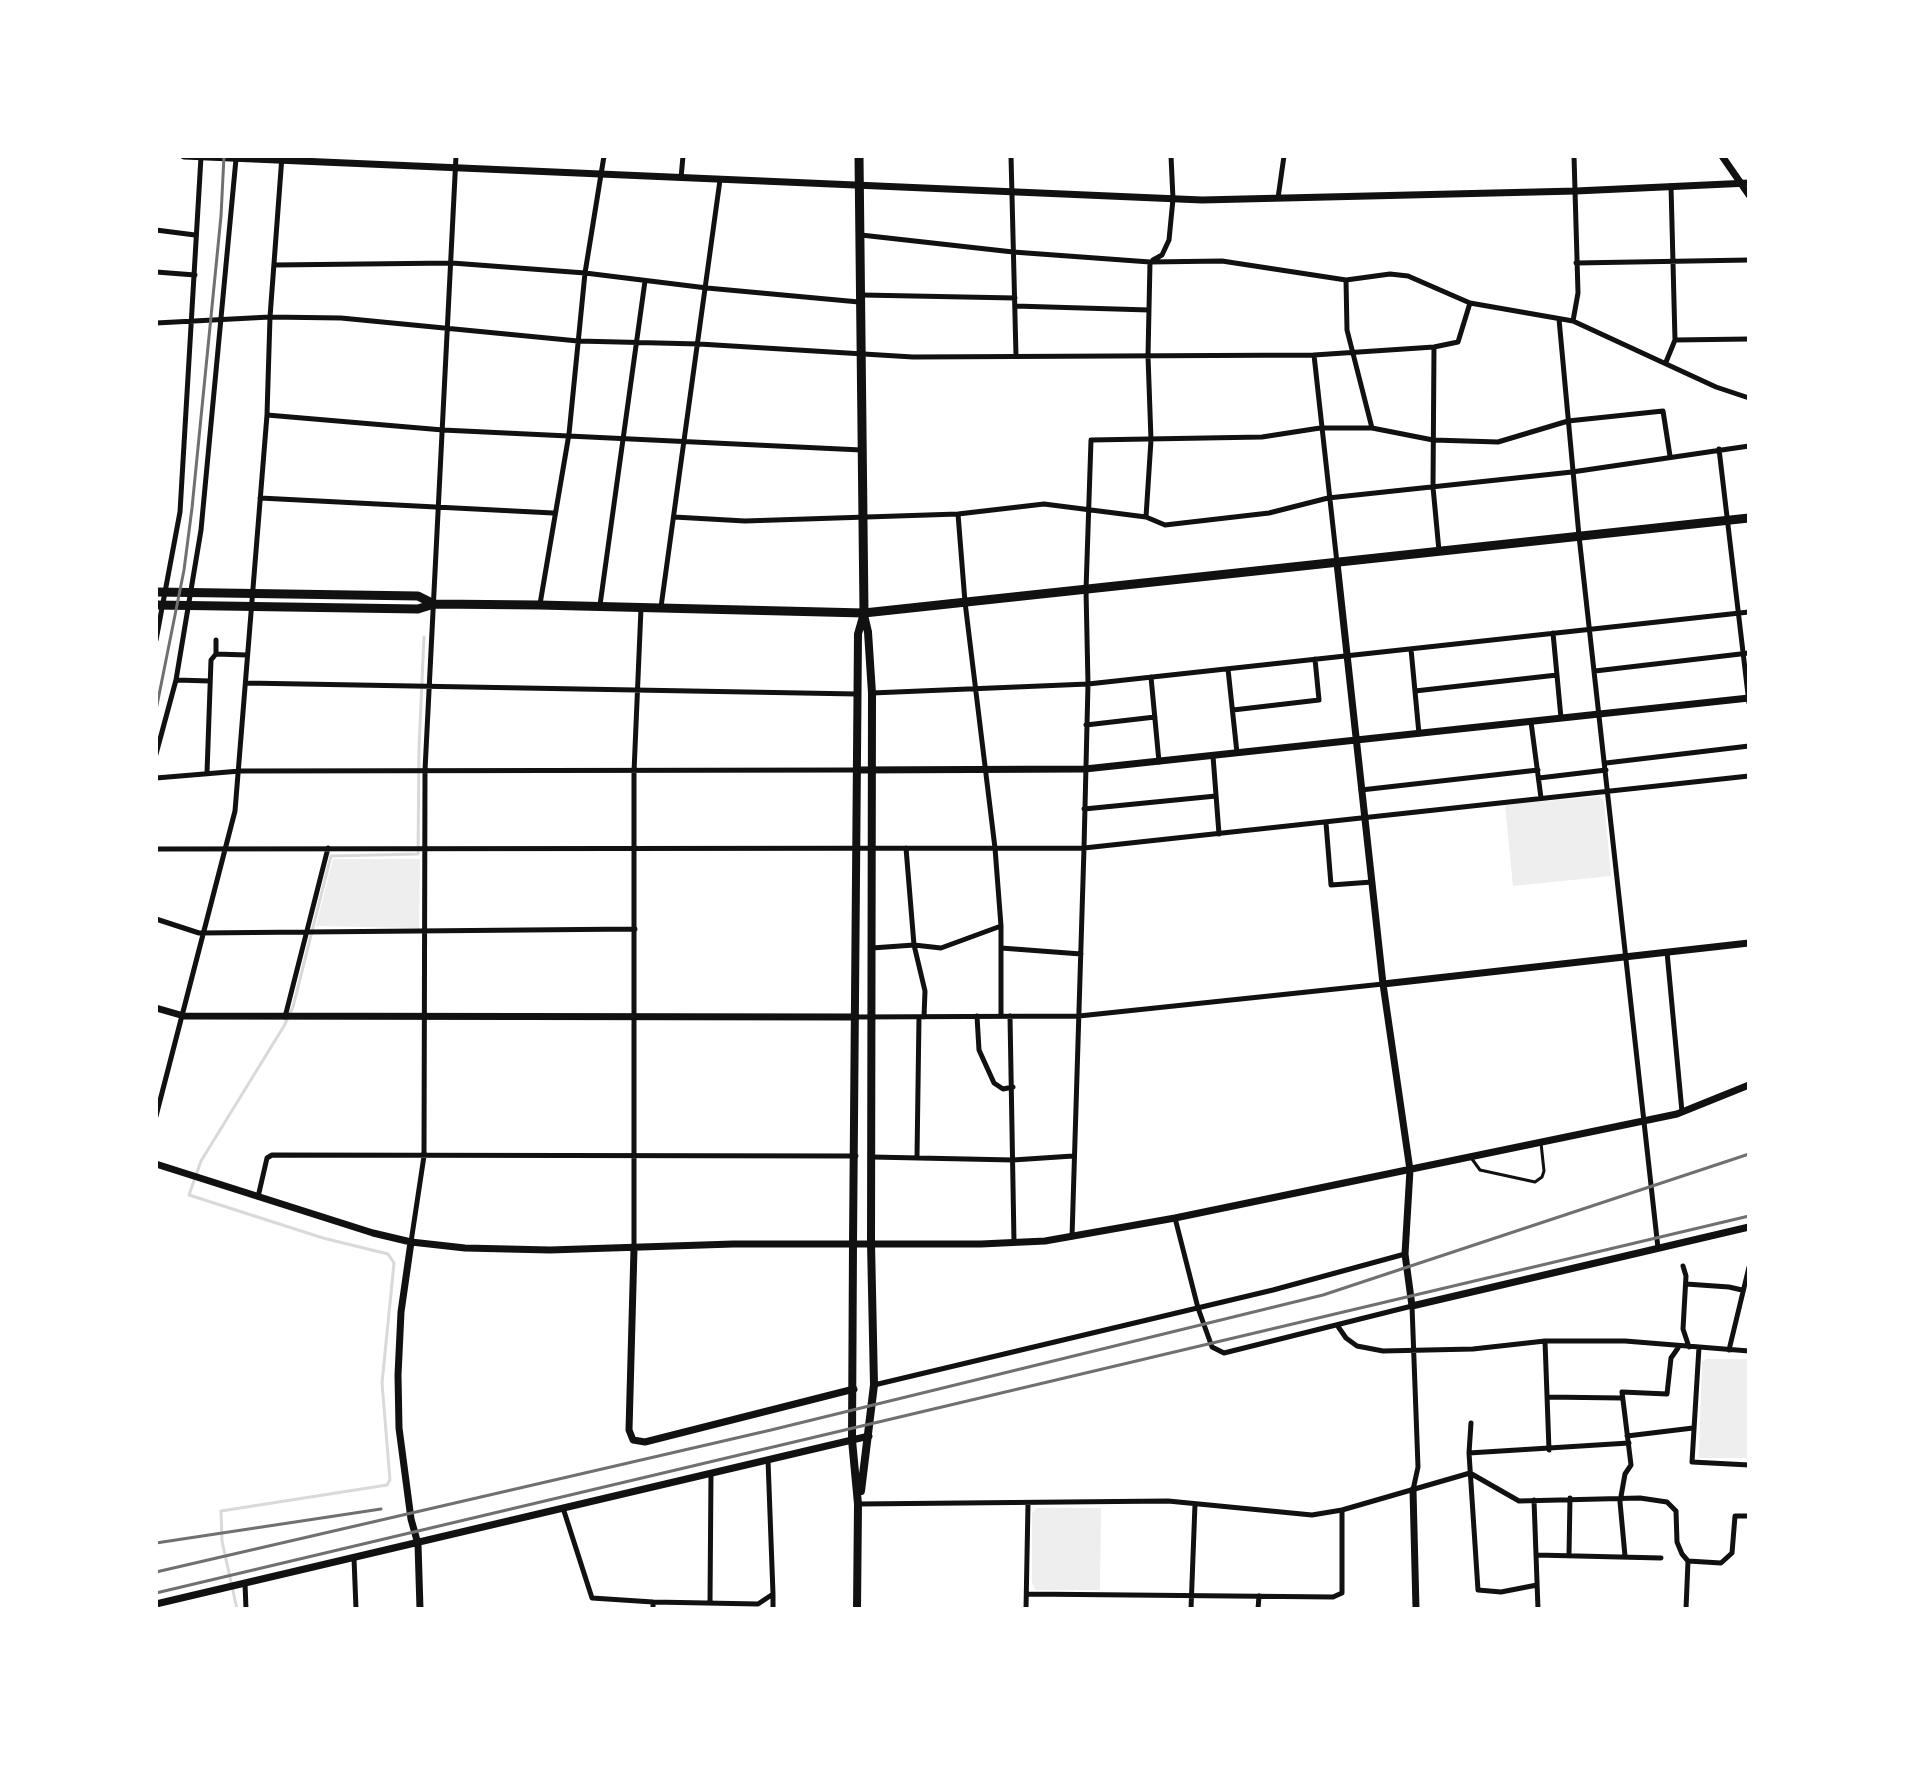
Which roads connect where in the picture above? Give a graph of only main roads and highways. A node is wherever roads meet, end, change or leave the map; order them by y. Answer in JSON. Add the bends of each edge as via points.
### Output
{"nodes":[{"id":1,"x":859,"y":156,"type":"edge"},
{"id":2,"x":1749,"y":518,"type":"edge"},
{"id":3,"x":161,"y":592,"type":"edge"},
{"id":4,"x":434,"y":604,"type":"junction"},
{"id":5,"x":160,"y":605,"type":"edge"},
{"id":6,"x":864,"y":613,"type":"junction"},
{"id":7,"x":858,"y":1504,"type":"junction"},
{"id":8,"x":857,"y":1609,"type":"edge"}],
"edges":[{"from":1,"to":6,"type":"highway"},
{"from":2,"to":6,"type":"highway"},
{"from":3,"to":4,"type":"highway","via":[[418,596]]},
{"from":4,"to":5,"type":"highway","via":[[418,609]]},
{"from":4,"to":6,"type":"highway"},
{"from":6,"to":7,"type":"main road","via":[[858,634],[853,1243],[852,1440]]},
{"from":6,"to":7,"type":"main road","via":[[872,693],[874,1385]]},
{"from":7,"to":8,"type":"main road"}]}
